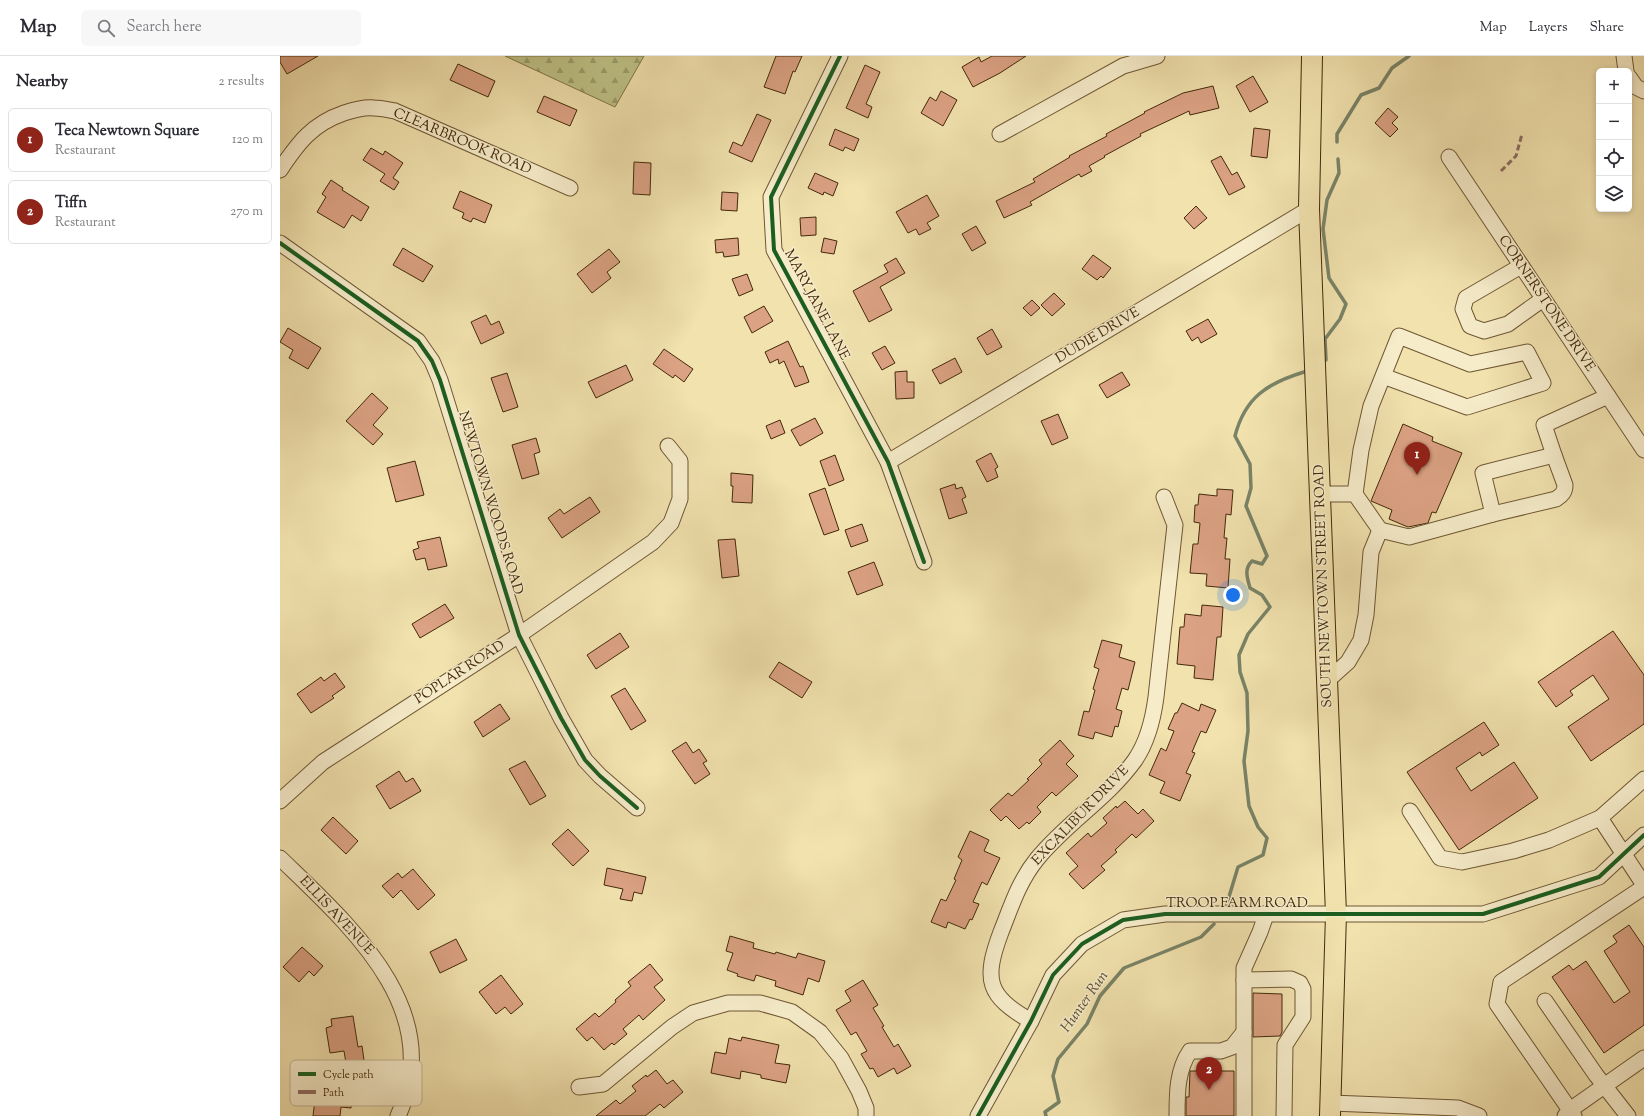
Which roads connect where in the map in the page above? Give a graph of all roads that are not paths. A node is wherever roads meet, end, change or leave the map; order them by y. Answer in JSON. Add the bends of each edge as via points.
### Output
{"nodes":[{"id":1,"x":840,"y":56,"type":"edge"},
{"id":2,"x":1156,"y":56,"type":"edge"},
{"id":3,"x":1312,"y":56,"type":"edge"},
{"id":4,"x":1624,"y":56,"type":"edge"},
{"id":5,"x":1626,"y":68,"type":"edge"},
{"id":6,"x":1632,"y":81,"type":"edge"},
{"id":7,"x":1644,"y":91,"type":"edge"},
{"id":8,"x":1000,"y":134,"type":"dead end"},
{"id":9,"x":1449,"y":157,"type":"dead end"},
{"id":10,"x":280,"y":170,"type":"edge"},
{"id":11,"x":570,"y":188,"type":"dead end"},
{"id":12,"x":1309,"y":209,"type":"junction"},
{"id":13,"x":280,"y":243,"type":"edge"},
{"id":14,"x":1521,"y":266,"type":"junction"},
{"id":15,"x":1543,"y":299,"type":"junction"},
{"id":16,"x":1383,"y":376,"type":"junction"},
{"id":17,"x":1608,"y":396,"type":"junction"},
{"id":18,"x":668,"y":446,"type":"dead end"},
{"id":19,"x":1644,"y":450,"type":"edge"},
{"id":20,"x":1554,"y":455,"type":"junction"},
{"id":21,"x":888,"y":462,"type":"junction"},
{"id":22,"x":1321,"y":494,"type":"junction"},
{"id":23,"x":1355,"y":494,"type":"junction"},
{"id":24,"x":1164,"y":497,"type":"dead end"},
{"id":25,"x":1493,"y":514,"type":"junction"},
{"id":26,"x":1380,"y":530,"type":"junction"},
{"id":27,"x":924,"y":562,"type":"dead end"},
{"id":28,"x":519,"y":635,"type":"junction"},
{"id":29,"x":1328,"y":680,"type":"junction"},
{"id":30,"x":1644,"y":779,"type":"edge"},
{"id":31,"x":280,"y":801,"type":"edge"},
{"id":32,"x":637,"y":808,"type":"dead end"},
{"id":33,"x":1410,"y":811,"type":"dead end"},
{"id":34,"x":1600,"y":818,"type":"junction"},
{"id":35,"x":1644,"y":835,"type":"edge"},
{"id":36,"x":1623,"y":854,"type":"junction"},
{"id":37,"x":280,"y":858,"type":"edge"},
{"id":38,"x":1644,"y":886,"type":"edge"},
{"id":39,"x":1336,"y":914,"type":"junction"},
{"id":40,"x":1266,"y":915,"type":"junction"},
{"id":41,"x":1244,"y":980,"type":"junction"},
{"id":42,"x":1544,"y":1001,"type":"dead end"},
{"id":43,"x":1031,"y":1022,"type":"junction"},
{"id":44,"x":1244,"y":1032,"type":"junction"},
{"id":45,"x":1644,"y":1058,"type":"edge"},
{"id":46,"x":412,"y":1060,"type":"edge"},
{"id":47,"x":1605,"y":1086,"type":"junction"},
{"id":48,"x":579,"y":1087,"type":"dead end"},
{"id":49,"x":401,"y":1106,"type":"edge"},
{"id":50,"x":1330,"y":1110,"type":"edge"},
{"id":51,"x":1570,"y":1114,"type":"edge"},
{"id":52,"x":398,"y":1116,"type":"edge"},
{"id":53,"x":866,"y":1116,"type":"edge"},
{"id":54,"x":978,"y":1116,"type":"edge"},
{"id":55,"x":1177,"y":1116,"type":"edge"},
{"id":56,"x":1244,"y":1116,"type":"edge"},
{"id":57,"x":1284,"y":1116,"type":"edge"},
{"id":58,"x":1479,"y":1116,"type":"edge"},
{"id":59,"x":1628,"y":1116,"type":"edge"}],
"edges":[{"from":1,"to":21,"type":"street","name":"MARY JANE LANE","via":[[771,197],[774,250]]},
{"from":2,"to":8,"type":"street","via":[[1123,66]]},
{"from":3,"to":12,"type":"main road","name":"SOUTH NEWTOWN STREET ROAD"},
{"from":4,"to":5,"type":"street"},
{"from":6,"to":7,"type":"street"},
{"from":9,"to":14,"type":"street","name":"CORNERSTONE DRIVE"},
{"from":10,"to":11,"type":"street","name":"CLEARBROOK ROAD","via":[[297,145],[313,129],[332,117],[352,110],[373,108],[396,111]]},
{"from":12,"to":21,"type":"street","name":"DUDIE DRIVE"},
{"from":12,"to":22,"type":"main road","name":"SOUTH NEWTOWN STREET ROAD"},
{"from":13,"to":28,"type":"street","name":"NEWTOWN WOODS ROAD","via":[[418,341],[432,361]]},
{"from":14,"to":15,"type":"street","name":"CORNERSTONE DRIVE"},
{"from":14,"to":15,"type":"street","via":[[1466,298],[1463,309],[1470,326],[1484,331],[1508,324]]},
{"from":15,"to":17,"type":"street","name":"CORNERSTONE DRIVE"},
{"from":16,"to":16,"type":"street","via":[[1399,336],[1470,364],[1527,352],[1543,383],[1467,407]]},
{"from":16,"to":23,"type":"street","via":[[1371,406]]},
{"from":17,"to":19,"type":"street","name":"CORNERSTONE DRIVE"},
{"from":17,"to":20,"type":"street","via":[[1544,425]]},
{"from":18,"to":28,"type":"street","name":"POPLAR ROAD","via":[[680,461],[680,499],[671,523],[653,542]]},
{"from":20,"to":25,"type":"street","via":[[1565,485],[1562,495],[1556,499]]},
{"from":20,"to":25,"type":"street","via":[[1483,473]]},
{"from":21,"to":27,"type":"street","name":"MARY JANE LANE"},
{"from":22,"to":23,"type":"street"},
{"from":22,"to":29,"type":"main road","name":"SOUTH NEWTOWN STREET ROAD"},
{"from":23,"to":26,"type":"street"},
{"from":24,"to":43,"type":"street","name":"EXCALIBUR DRIVE","via":[[1175,525],[1153,720],[1145,743],[1121,778],[1058,836],[1027,872],[994,952],[991,969],[992,987],[1010,1010]]},
{"from":25,"to":26,"type":"street","via":[[1409,537]]},
{"from":26,"to":29,"type":"street","via":[[1371,552],[1366,615],[1361,640],[1348,662]]},
{"from":28,"to":31,"type":"street","name":"POPLAR ROAD","via":[[323,762]]},
{"from":28,"to":32,"type":"street","name":"NEWTOWN WOODS ROAD","via":[[585,760]]},
{"from":29,"to":39,"type":"main road","name":"SOUTH NEWTOWN STREET ROAD"},
{"from":30,"to":34,"type":"street"},
{"from":33,"to":34,"type":"street","via":[[1440,858],[1462,862],[1549,840]]},
{"from":34,"to":36,"type":"street"},
{"from":35,"to":36,"type":"street"},
{"from":36,"to":38,"type":"street"},
{"from":36,"to":39,"type":"street","via":[[1599,877],[1483,914]]},
{"from":37,"to":46,"type":"street","name":"ELLIS AVENUE","via":[[367,946],[385,972],[400,1003],[409,1034]]},
{"from":38,"to":51,"type":"street","via":[[1501,982],[1497,1004]]},
{"from":39,"to":40,"type":"street","name":"TROOP FARM ROAD"},
{"from":39,"to":50,"type":"main road","name":"SOUTH NEWTOWN STREET ROAD"},
{"from":40,"to":41,"type":"street","via":[[1244,968]]},
{"from":40,"to":43,"type":"street","name":"TROOP FARM ROAD","via":[[1166,914],[1123,920],[1082,944],[1053,975]]},
{"from":41,"to":44,"type":"street"},
{"from":41,"to":57,"type":"street","via":[[1291,979],[1300,983],[1303,989],[1303,1017],[1285,1044]]},
{"from":42,"to":47,"type":"street"},
{"from":43,"to":54,"type":"street","name":"TROOP FARM ROAD"},
{"from":44,"to":55,"type":"street","via":[[1232,1047],[1221,1050],[1190,1050],[1180,1072]]},
{"from":44,"to":56,"type":"street"},
{"from":45,"to":47,"type":"street"},
{"from":47,"to":51,"type":"street"},
{"from":47,"to":59,"type":"street"},
{"from":48,"to":53,"type":"street","via":[[603,1084],[672,1027],[693,1013],[728,1003],[760,1003],[792,1012],[820,1032],[841,1058],[859,1091],[866,1108]]},
{"from":49,"to":52,"type":"street","name":"ELLIS AVENUE"},
{"from":50,"to":58,"type":"street","via":[[1458,1108]]}]}
